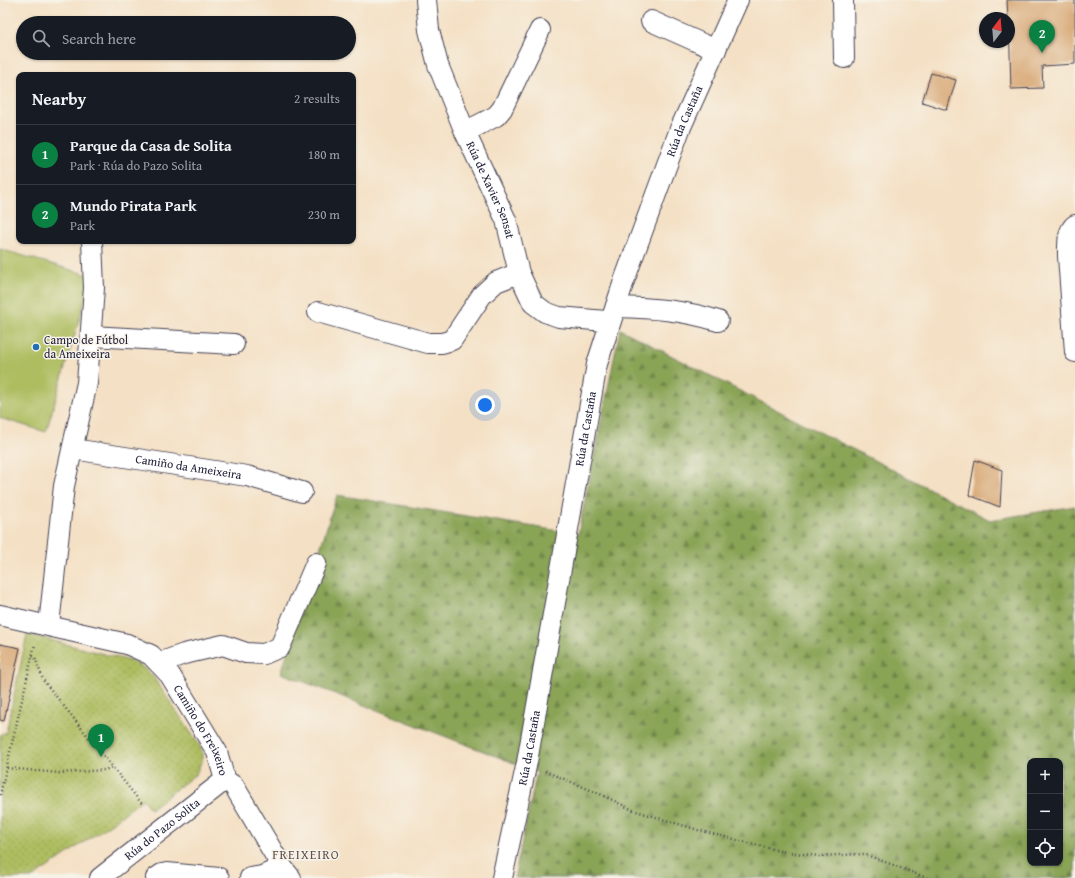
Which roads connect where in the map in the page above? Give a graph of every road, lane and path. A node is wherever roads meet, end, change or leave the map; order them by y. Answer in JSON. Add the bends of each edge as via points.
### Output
{"nodes":[{"id":1,"x":426,"y":0,"type":"edge"},
{"id":2,"x":738,"y":0,"type":"edge"},
{"id":3,"x":843,"y":0,"type":"edge"},
{"id":4,"x":651,"y":21,"type":"dead end"},
{"id":5,"x":540,"y":30,"type":"dead end"},
{"id":6,"x":716,"y":50,"type":"junction"},
{"id":7,"x":844,"y":58,"type":"dead end"},
{"id":8,"x":465,"y":132,"type":"junction"},
{"id":9,"x":1075,"y":225,"type":"edge"},
{"id":10,"x":92,"y":244,"type":"edge"},
{"id":11,"x":519,"y":273,"type":"junction"},
{"id":12,"x":318,"y":312,"type":"dead end"},
{"id":13,"x":613,"y":315,"type":"junction"},
{"id":14,"x":718,"y":321,"type":"dead end"},
{"id":15,"x":91,"y":336,"type":"junction"},
{"id":16,"x":234,"y":344,"type":"dead end"},
{"id":17,"x":1075,"y":352,"type":"edge"},
{"id":18,"x":73,"y":449,"type":"junction"},
{"id":19,"x":302,"y":492,"type":"dead end"},
{"id":20,"x":316,"y":563,"type":"dead end"},
{"id":21,"x":0,"y":615,"type":"edge"},
{"id":22,"x":49,"y":625,"type":"junction"},
{"id":23,"x":36,"y":641,"type":"dead end"},
{"id":24,"x":33,"y":655,"type":"junction"},
{"id":25,"x":159,"y":663,"type":"junction"},
{"id":26,"x":527,"y":762,"type":"junction"},
{"id":27,"x":112,"y":767,"type":"junction"},
{"id":28,"x":7,"y":768,"type":"junction"},
{"id":29,"x":225,"y":780,"type":"junction"},
{"id":30,"x":0,"y":795,"type":"edge"},
{"id":31,"x":142,"y":804,"type":"dead end"},
{"id":32,"x":287,"y":872,"type":"edge"},
{"id":33,"x":100,"y":878,"type":"edge"},
{"id":34,"x":156,"y":878,"type":"edge"},
{"id":35,"x":219,"y":878,"type":"edge"},
{"id":36,"x":250,"y":878,"type":"edge"},
{"id":37,"x":502,"y":878,"type":"edge"},
{"id":38,"x":927,"y":878,"type":"edge"}],
"edges":[{"from":1,"to":8,"type":"street","name":"Rúa de Xavier Sensat","via":[[429,30],[438,65]]},
{"from":2,"to":6,"type":"street","name":"Rúa da Castaña"},
{"from":3,"to":7,"type":"street"},
{"from":4,"to":6,"type":"street"},
{"from":5,"to":8,"type":"street","via":[[502,109],[496,116]]},
{"from":6,"to":13,"type":"street","name":"Rúa da Castaña","via":[[680,128]]},
{"from":8,"to":11,"type":"street","name":"Rúa de Xavier Sensat","via":[[506,220]]},
{"from":9,"to":17,"type":"street","via":[[1068,241],[1068,256]]},
{"from":10,"to":15,"type":"street","via":[[94,288]]},
{"from":11,"to":12,"type":"street","via":[[496,282],[482,295],[452,340],[442,343],[428,343]]},
{"from":11,"to":13,"type":"street","name":"Rúa de Xavier Sensat","via":[[533,303],[545,312],[559,317],[606,321]]},
{"from":13,"to":14,"type":"street","name":"Rúa de Xavier Sensat","via":[[670,309]]},
{"from":13,"to":26,"type":"street","name":"Rúa da Castaña","via":[[597,364]]},
{"from":15,"to":16,"type":"street"},
{"from":15,"to":18,"type":"street","via":[[87,383]]},
{"from":18,"to":19,"type":"street","name":"Camiño da Ameixeira","via":[[248,476]]},
{"from":18,"to":22,"type":"street","via":[[64,486]]},
{"from":20,"to":25,"type":"street","via":[[280,647],[264,654],[246,653],[223,645]]},
{"from":21,"to":22,"type":"street","name":"Camiño do Freixeiro"},
{"from":22,"to":25,"type":"street","name":"Camiño do Freixeiro","via":[[127,644],[151,655]]},
{"from":23,"to":24,"type":"path"},
{"from":24,"to":27,"type":"path","via":[[43,680]]},
{"from":24,"to":28,"type":"path"},
{"from":25,"to":29,"type":"street","name":"Camiño do Freixeiro","via":[[170,675],[217,752]]},
{"from":26,"to":37,"type":"street","name":"Rúa da Castaña"},
{"from":26,"to":38,"type":"path","via":[[633,810],[698,830],[780,851],[818,856],[864,854]]},
{"from":27,"to":28,"type":"path","via":[[106,770],[59,773]]},
{"from":27,"to":31,"type":"path"},
{"from":28,"to":30,"type":"path"},
{"from":29,"to":32,"type":"street","name":"Camiño do Freixeiro","via":[[234,786]]},
{"from":29,"to":33,"type":"street","name":"Rúa do Pazo Solita"},
{"from":32,"to":36,"type":"street"},
{"from":34,"to":35,"type":"street","via":[[167,873]]}]}
